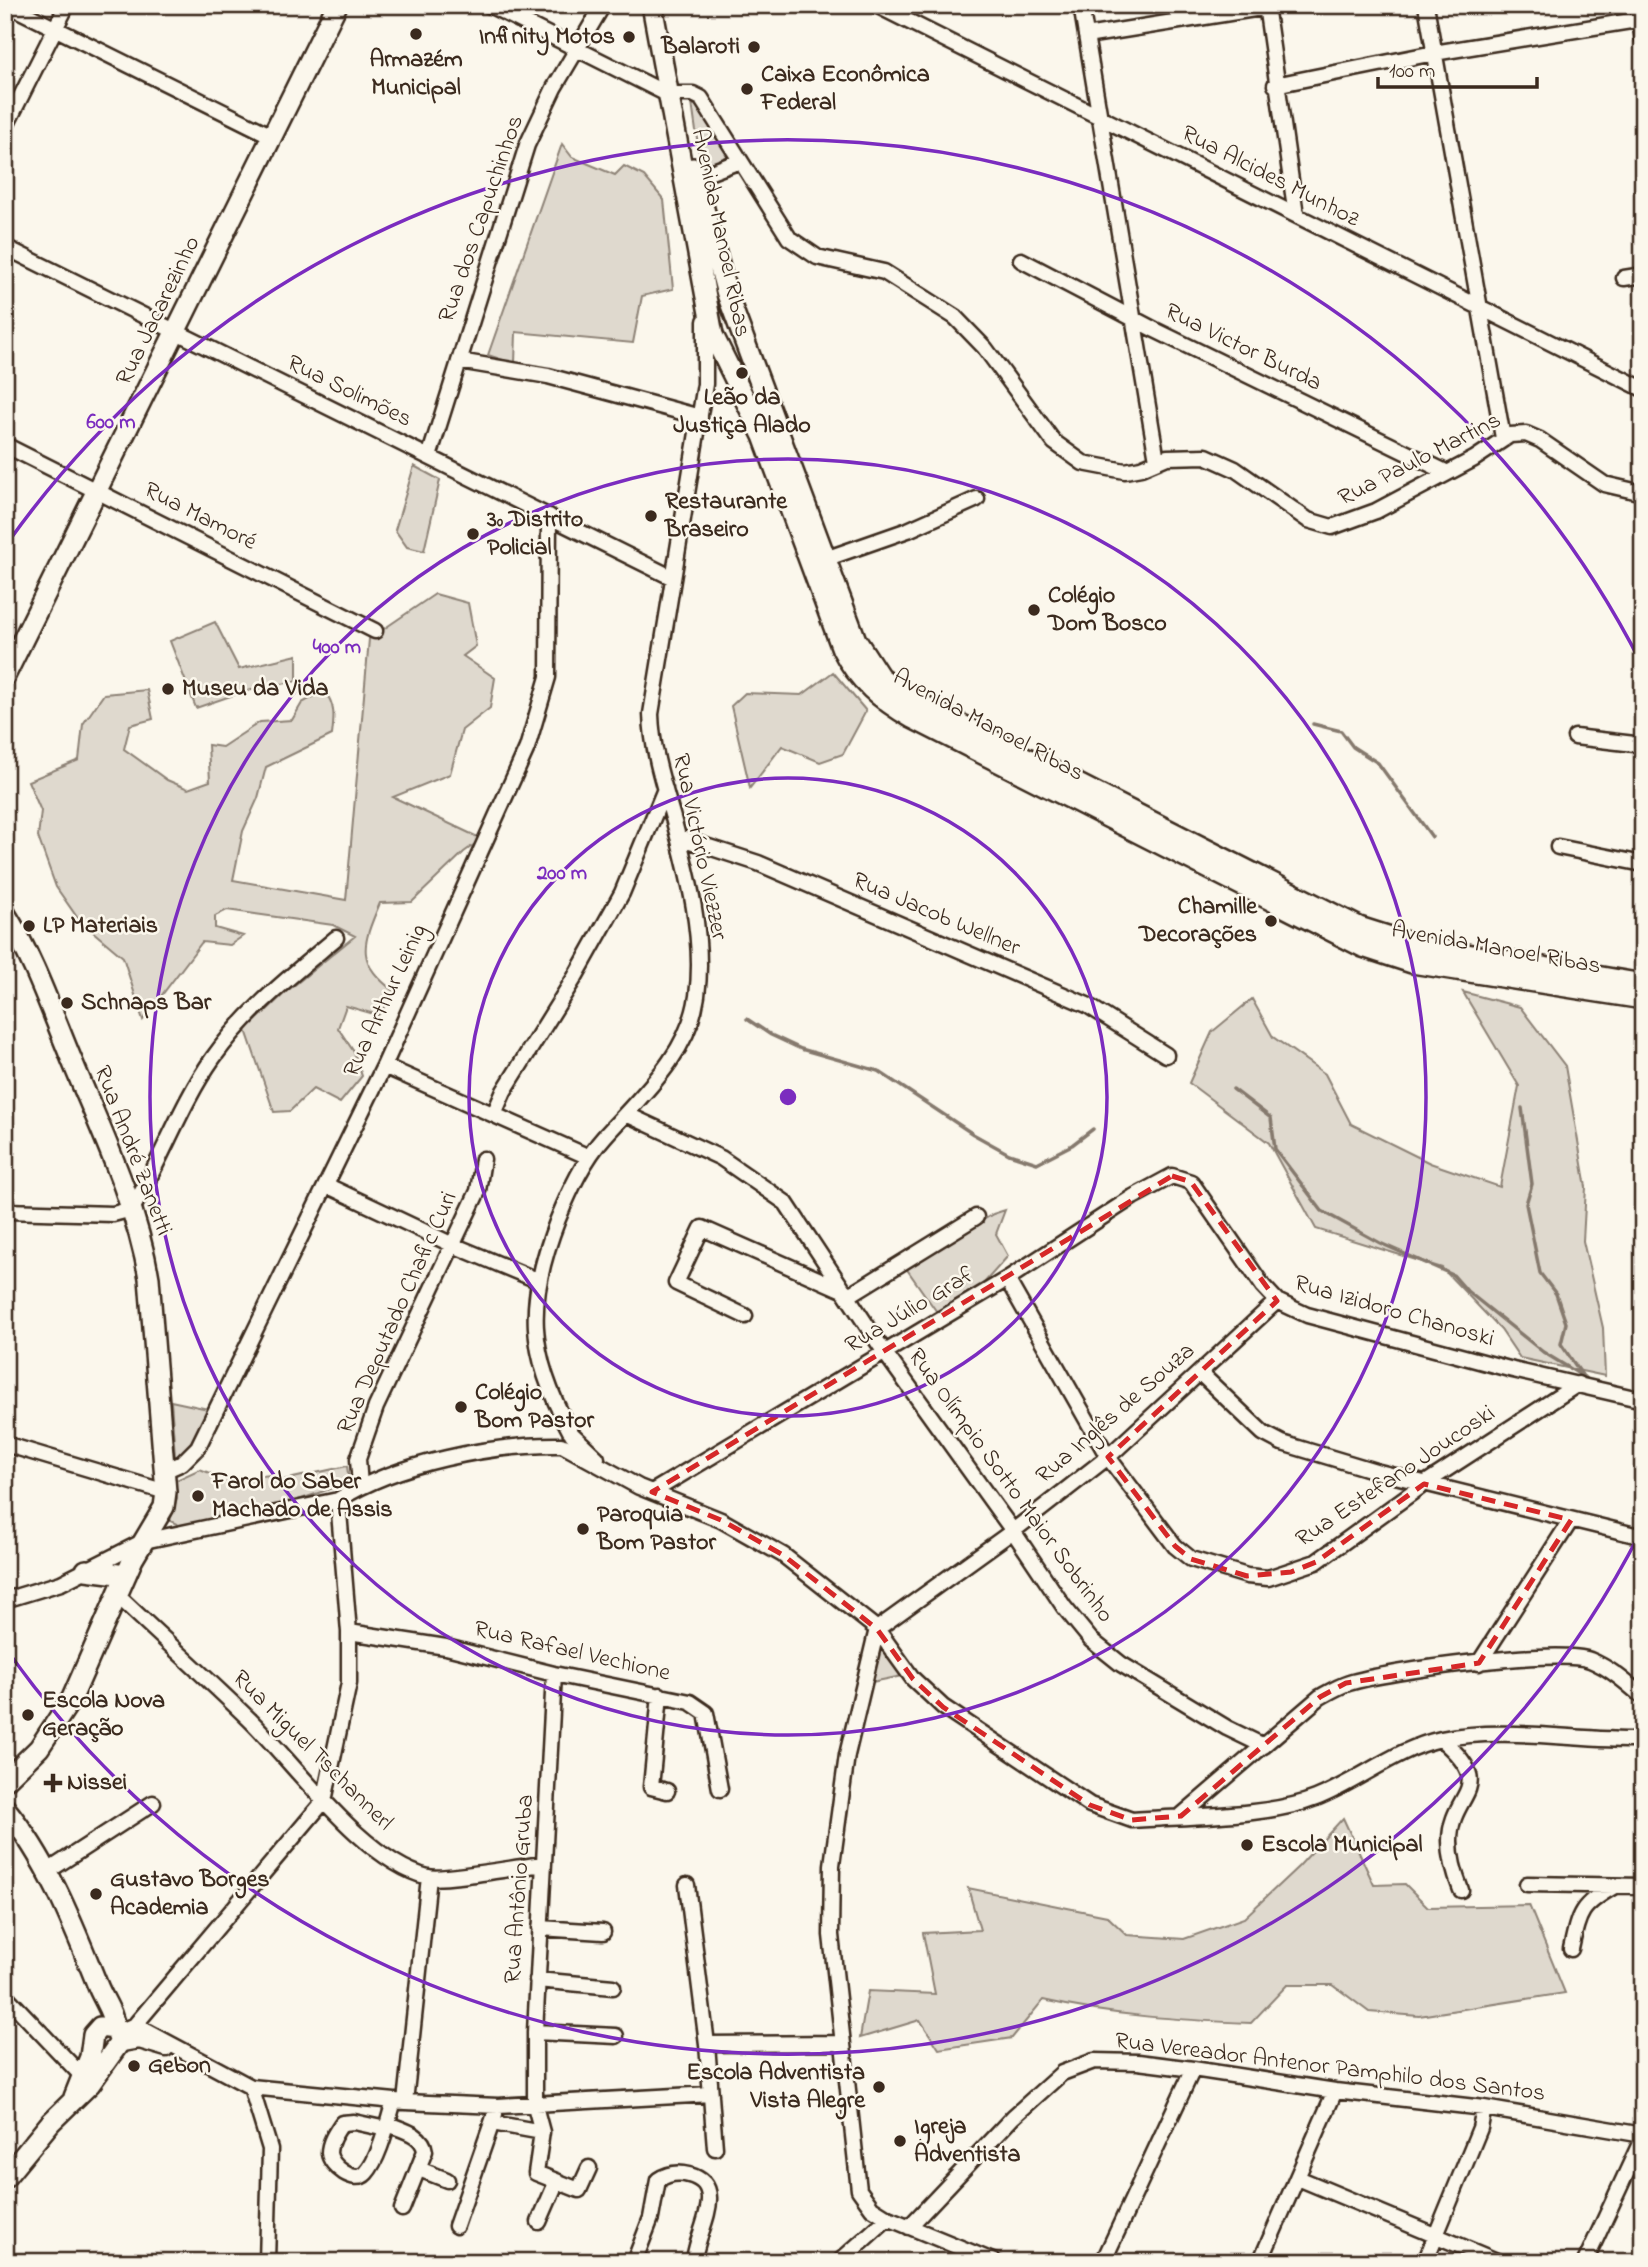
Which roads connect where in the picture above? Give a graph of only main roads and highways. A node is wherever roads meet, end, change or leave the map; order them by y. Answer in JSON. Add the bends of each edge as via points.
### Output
{"nodes":[{"id":1,"x":337,"y":5,"type":"edge"},
{"id":2,"x":652,"y":5,"type":"edge"},
{"id":3,"x":664,"y":5,"type":"edge"},
{"id":4,"x":674,"y":93,"type":"junction"},
{"id":5,"x":727,"y":295,"type":"junction"},
{"id":6,"x":705,"y":299,"type":"junction"},
{"id":7,"x":740,"y":330,"type":"junction"},
{"id":8,"x":722,"y":358,"type":"junction"},
{"id":9,"x":5,"y":676,"type":"edge"},
{"id":10,"x":1044,"y":776,"type":"junction"},
{"id":11,"x":1083,"y":796,"type":"junction"},
{"id":12,"x":5,"y":913,"type":"edge"},
{"id":13,"x":1334,"y":915,"type":"junction"},
{"id":14,"x":1304,"y":919,"type":"junction"},
{"id":15,"x":1638,"y":980,"type":"edge"},
{"id":16,"x":1601,"y":993,"type":"junction"},
{"id":17,"x":1643,"y":999,"type":"edge"},
{"id":18,"x":86,"y":1570,"type":"road end"},
{"id":19,"x":126,"y":1575,"type":"junction"},
{"id":20,"x":5,"y":1781,"type":"edge"},
{"id":21,"x":5,"y":1808,"type":"edge"},
{"id":22,"x":115,"y":2037,"type":"junction"},
{"id":23,"x":74,"y":2097,"type":"junction"},
{"id":24,"x":5,"y":2178,"type":"edge"}],
"edges":[{"from":1,"to":9,"type":"main road","name":"Rua Jacarezinho"},
{"from":2,"to":4,"type":"main road","name":"Avenida Manoel Ribas"},
{"from":3,"to":4,"type":"main road","name":"Avenida Manoel Ribas"},
{"from":4,"to":5,"type":"main road","name":"Avenida Manoel Ribas"},
{"from":4,"to":6,"type":"main road","name":"Avenida Manoel Ribas"},
{"from":5,"to":6,"type":"main road"},
{"from":5,"to":7,"type":"main road","name":"Avenida Manoel Ribas"},
{"from":6,"to":8,"type":"main road","name":"Avenida Manoel Ribas"},
{"from":7,"to":8,"type":"main road"},
{"from":7,"to":10,"type":"main road","name":"Avenida Manoel Ribas","via":[[856,640],[880,677]]},
{"from":8,"to":10,"type":"main road","name":"Avenida Manoel Ribas","via":[[762,436],[835,632],[855,672],[897,709]]},
{"from":10,"to":11,"type":"main road","name":"Avenida Manoel Ribas"},
{"from":11,"to":13,"type":"main road","name":"Avenida Manoel Ribas"},
{"from":11,"to":14,"type":"main road","name":"Avenida Manoel Ribas"},
{"from":12,"to":19,"type":"main road","name":"Rua André Zanetti","via":[[34,969],[132,1209],[149,1278],[166,1492],[164,1507]]},
{"from":13,"to":14,"type":"main road","via":[[1309,914]]},
{"from":13,"to":15,"type":"main road","name":"Avenida Manoel Ribas","via":[[1373,933],[1419,946]]},
{"from":14,"to":16,"type":"main road","name":"Avenida Manoel Ribas","via":[[1363,947],[1412,963]]},
{"from":15,"to":16,"type":"main road"},
{"from":16,"to":17,"type":"main road","name":"Avenida Manoel Ribas"},
{"from":18,"to":19,"type":"main road"},
{"from":19,"to":20,"type":"main road","via":[[72,1698],[39,1748]]},
{"from":21,"to":22,"type":"main road","via":[[48,1871],[113,2014]]},
{"from":22,"to":23,"type":"main road","via":[[82,2076]]},
{"from":22,"to":23,"type":"main road","via":[[90,2084]]},
{"from":23,"to":24,"type":"main road"}]}
